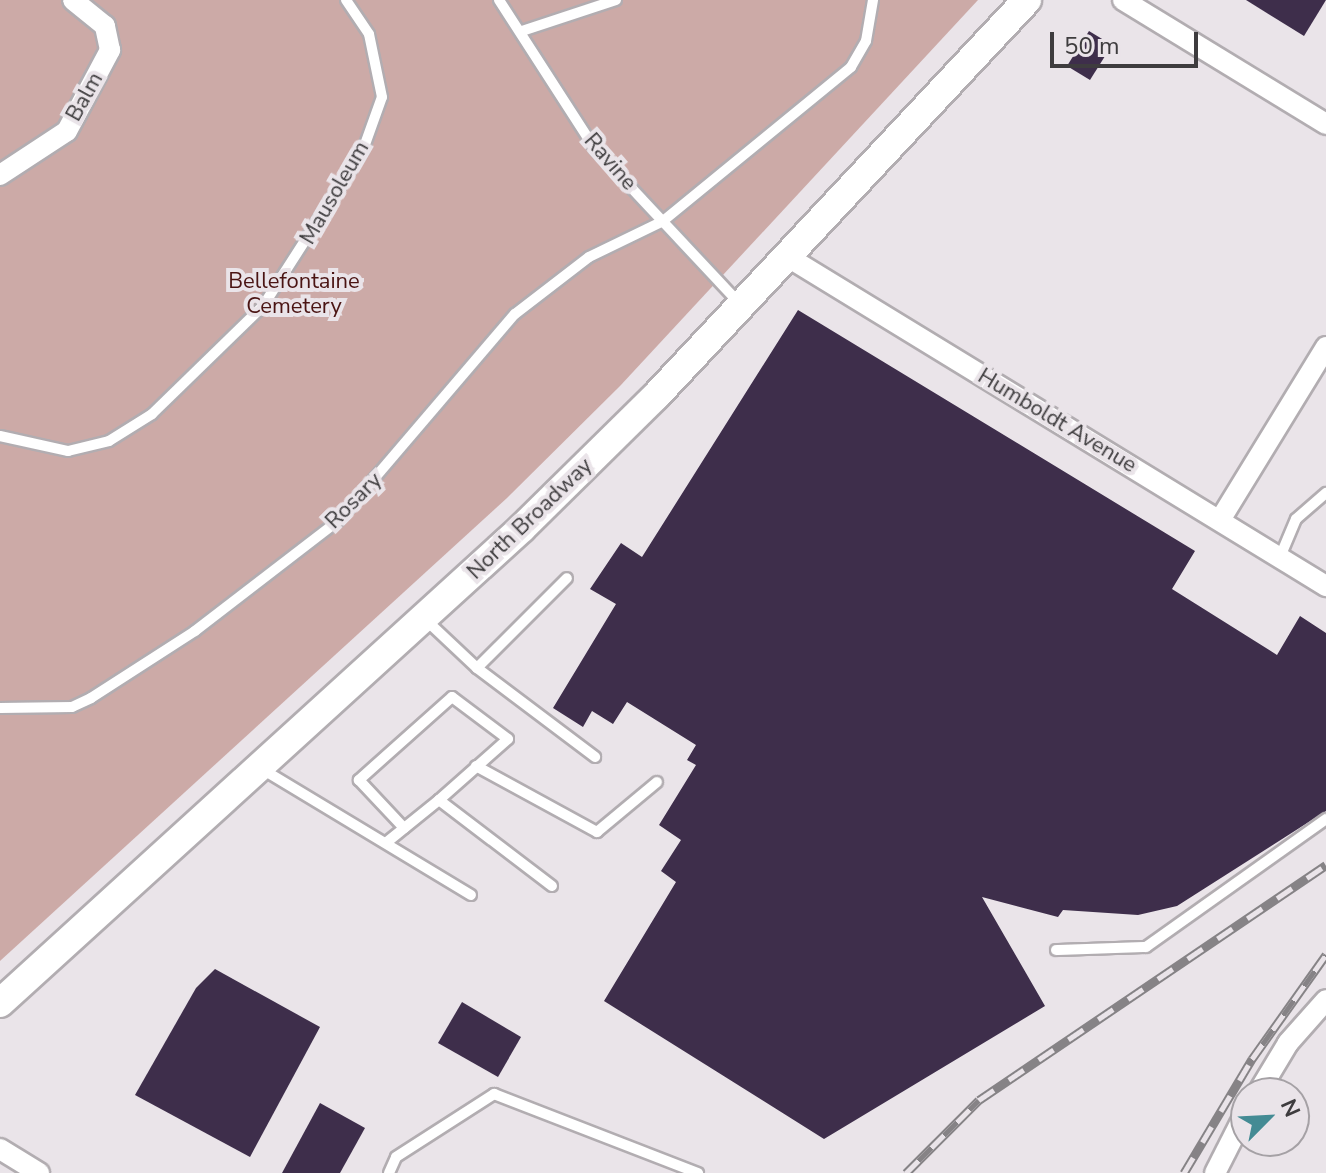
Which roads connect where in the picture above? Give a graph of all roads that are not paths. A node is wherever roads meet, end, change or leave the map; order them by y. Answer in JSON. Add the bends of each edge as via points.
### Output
{"nodes":[{"id":1,"x":73,"y":0,"type":"edge"},
{"id":2,"x":346,"y":0,"type":"edge"},
{"id":3,"x":499,"y":0,"type":"edge"},
{"id":4,"x":616,"y":0,"type":"edge"},
{"id":5,"x":873,"y":0,"type":"edge"},
{"id":6,"x":1027,"y":0,"type":"edge"},
{"id":7,"x":1123,"y":0,"type":"edge"},
{"id":8,"x":522,"y":31,"type":"junction"},
{"id":9,"x":1326,"y":124,"type":"edge"},
{"id":10,"x":0,"y":175,"type":"edge"},
{"id":11,"x":663,"y":221,"type":"junction"},
{"id":12,"x":788,"y":257,"type":"junction"},
{"id":13,"x":742,"y":306,"type":"junction"},
{"id":14,"x":1326,"y":347,"type":"edge"},
{"id":15,"x":0,"y":436,"type":"edge"},
{"id":16,"x":1326,"y":493,"type":"edge"},
{"id":17,"x":1220,"y":520,"type":"junction"},
{"id":18,"x":1280,"y":557,"type":"junction"},
{"id":19,"x":567,"y":578,"type":"dead end"},
{"id":20,"x":1326,"y":586,"type":"edge"},
{"id":21,"x":425,"y":618,"type":"junction"},
{"id":22,"x":477,"y":668,"type":"junction"},
{"id":23,"x":0,"y":708,"type":"edge"},
{"id":24,"x":595,"y":757,"type":"dead end"},
{"id":25,"x":476,"y":766,"type":"junction"},
{"id":26,"x":260,"y":768,"type":"junction"},
{"id":27,"x":657,"y":782,"type":"dead end"},
{"id":28,"x":439,"y":800,"type":"junction"},
{"id":29,"x":1326,"y":819,"type":"edge"},
{"id":30,"x":404,"y":828,"type":"junction"},
{"id":31,"x":387,"y":842,"type":"junction"},
{"id":32,"x":552,"y":886,"type":"dead end"},
{"id":33,"x":471,"y":895,"type":"dead end"},
{"id":34,"x":1056,"y":950,"type":"dead end"},
{"id":35,"x":1326,"y":1000,"type":"edge"},
{"id":36,"x":0,"y":1003,"type":"edge"},
{"id":37,"x":1268,"y":1077,"type":"edge"},
{"id":38,"x":1230,"y":1143,"type":"edge"},
{"id":39,"x":0,"y":1149,"type":"edge"},
{"id":40,"x":39,"y":1173,"type":"edge"},
{"id":41,"x":389,"y":1173,"type":"edge"},
{"id":42,"x":698,"y":1173,"type":"edge"},
{"id":43,"x":1215,"y":1173,"type":"edge"}],
"edges":[{"from":1,"to":10,"type":"street","name":"Balm","via":[[105,26],[110,50],[67,131]]},
{"from":2,"to":15,"type":"lane","name":"Mausoleum","via":[[369,34],[382,97],[363,150],[263,306],[152,414],[109,441],[68,451]]},
{"from":3,"to":8,"type":"lane","name":"Ravine"},
{"from":4,"to":8,"type":"lane"},
{"from":5,"to":11,"type":"lane","name":"Rosary","via":[[866,41],[851,67]]},
{"from":6,"to":12,"type":"main road","name":"North Broadway"},
{"from":7,"to":9,"type":"street"},
{"from":8,"to":11,"type":"lane","name":"Ravine","via":[[595,149]]},
{"from":11,"to":13,"type":"lane","name":"Ravine"},
{"from":11,"to":23,"type":"lane","name":"Rosary","via":[[589,257],[515,314],[338,521],[195,631],[72,707]]},
{"from":12,"to":13,"type":"main road","name":"North Broadway"},
{"from":12,"to":17,"type":"street","name":"Humboldt Avenue"},
{"from":13,"to":21,"type":"main road","name":"North Broadway"},
{"from":14,"to":17,"type":"street"},
{"from":16,"to":18,"type":"lane","via":[[1296,519]]},
{"from":17,"to":18,"type":"street","name":"Humboldt Avenue"},
{"from":18,"to":20,"type":"street","name":"Humboldt Avenue"},
{"from":19,"to":22,"type":"lane"},
{"from":21,"to":22,"type":"lane"},
{"from":21,"to":26,"type":"main road","name":"North Broadway"},
{"from":22,"to":24,"type":"lane"},
{"from":25,"to":27,"type":"lane","via":[[597,832]]},
{"from":25,"to":28,"type":"lane"},
{"from":25,"to":30,"type":"lane","via":[[508,739],[452,697],[359,780]]},
{"from":26,"to":31,"type":"lane"},
{"from":26,"to":36,"type":"main road","name":"North Broadway"},
{"from":28,"to":30,"type":"lane"},
{"from":28,"to":32,"type":"lane"},
{"from":29,"to":34,"type":"lane","via":[[1146,947]]},
{"from":30,"to":31,"type":"lane"},
{"from":31,"to":33,"type":"lane"},
{"from":35,"to":37,"type":"street","via":[[1288,1043]]},
{"from":38,"to":43,"type":"street"},
{"from":39,"to":40,"type":"street"},
{"from":41,"to":42,"type":"lane","via":[[396,1157],[494,1094]]}]}
